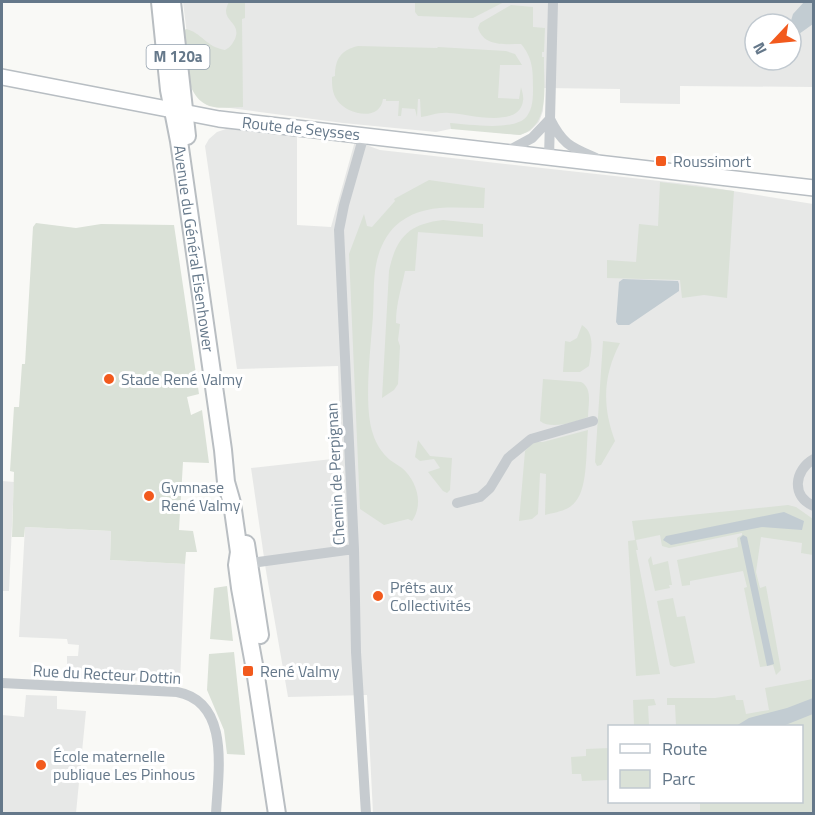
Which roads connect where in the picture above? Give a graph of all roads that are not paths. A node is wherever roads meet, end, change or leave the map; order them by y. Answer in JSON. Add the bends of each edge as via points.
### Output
{"nodes":[{"id":1,"x":160,"y":2,"type":"edge"},
{"id":2,"x":172,"y":2,"type":"edge"},
{"id":3,"x":553,"y":2,"type":"edge"},
{"id":4,"x":2,"y":77,"type":"edge"},
{"id":5,"x":179,"y":112,"type":"junction"},
{"id":6,"x":550,"y":119,"type":"junction"},
{"id":7,"x":364,"y":135,"type":"junction"},
{"id":8,"x":506,"y":152,"type":"junction"},
{"id":9,"x":549,"y":158,"type":"junction"},
{"id":10,"x":603,"y":164,"type":"junction"},
{"id":11,"x":813,"y":188,"type":"edge"},
{"id":12,"x":593,"y":421,"type":"dead end"},
{"id":13,"x":813,"y":459,"type":"edge"},
{"id":14,"x":458,"y":503,"type":"dead end"},
{"id":15,"x":813,"y":506,"type":"edge"},
{"id":16,"x":354,"y":549,"type":"junction"},
{"id":17,"x":243,"y":564,"type":"junction"},
{"id":18,"x":2,"y":683,"type":"edge"},
{"id":19,"x":216,"y":813,"type":"edge"},
{"id":20,"x":277,"y":813,"type":"edge"},
{"id":21,"x":286,"y":813,"type":"edge"},
{"id":22,"x":366,"y":813,"type":"edge"}],
"edges":[{"from":1,"to":5,"type":"main road","name":"Avenue du Général Eisenhower","number":"M 120a"},
{"from":2,"to":5,"type":"main road","name":"Avenue du Général Eisenhower","number":"M 120a"},
{"from":3,"to":6,"type":"street"},
{"from":4,"to":5,"type":"main road","name":"Route de Seysses"},
{"from":5,"to":7,"type":"main road","name":"Route de Seysses"},
{"from":5,"to":17,"type":"main road","name":"Avenue du Général Eisenhower","via":[[226,482]]},
{"from":6,"to":8,"type":"street","via":[[532,138]]},
{"from":6,"to":9,"type":"street"},
{"from":6,"to":10,"type":"street","name":"Route de Seysses","via":[[571,147]]},
{"from":7,"to":8,"type":"main road","name":"Route de Seysses"},
{"from":7,"to":16,"type":"street","name":"Chemin de Perpignan","via":[[339,230]]},
{"from":8,"to":9,"type":"main road","name":"Route de Seysses"},
{"from":9,"to":10,"type":"main road","name":"Route de Seysses"},
{"from":10,"to":11,"type":"main road","name":"Route de Seysses"},
{"from":12,"to":14,"type":"street","via":[[531,439],[508,458],[480,497]]},
{"from":13,"to":15,"type":"street","via":[[801,470],[797,483],[803,500]]},
{"from":16,"to":17,"type":"street"},
{"from":16,"to":22,"type":"street","name":"Chemin de Perpignan"},
{"from":17,"to":20,"type":"main road","name":"Avenue du Général Eisenhower","via":[[240,591]]},
{"from":17,"to":21,"type":"main road","name":"Avenue du Général Eisenhower"},
{"from":18,"to":19,"type":"street","name":"Rue du Recteur Dottin","via":[[177,692],[197,698],[208,710],[218,739]]}]}
